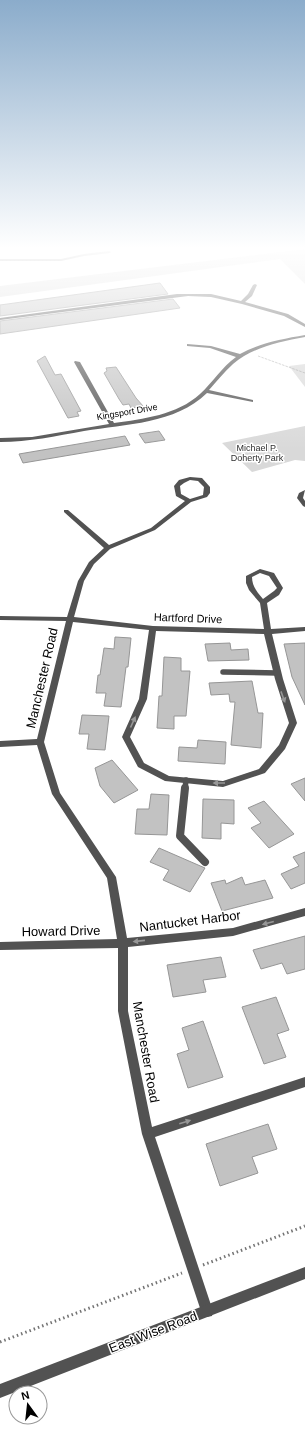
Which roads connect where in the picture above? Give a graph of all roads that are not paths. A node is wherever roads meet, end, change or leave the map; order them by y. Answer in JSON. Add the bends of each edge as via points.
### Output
{"nodes":[{"id":1,"x":23,"y":316,"type":"edge"},
{"id":2,"x":285,"y":316,"type":"edge"},
{"id":3,"x":0,"y":319,"type":"edge"},
{"id":4,"x":305,"y":326,"type":"edge"},
{"id":5,"x":305,"y":336,"type":"edge"},
{"id":6,"x":189,"y":345,"type":"dead end"},
{"id":7,"x":240,"y":356,"type":"junction"},
{"id":8,"x":77,"y":362,"type":"dead end"},
{"id":9,"x":207,"y":390,"type":"junction"},
{"id":10,"x":251,"y":401,"type":"dead end"},
{"id":11,"x":112,"y":425,"type":"junction"},
{"id":12,"x":0,"y":440,"type":"edge"},
{"id":13,"x":305,"y":492,"type":"edge"},
{"id":14,"x":190,"y":501,"type":"junction"},
{"id":15,"x":305,"y":505,"type":"edge"},
{"id":16,"x":66,"y":511,"type":"dead end"},
{"id":17,"x":108,"y":548,"type":"junction"},
{"id":18,"x":263,"y":602,"type":"junction"},
{"id":19,"x":0,"y":618,"type":"edge"},
{"id":20,"x":70,"y":619,"type":"junction"},
{"id":21,"x":153,"y":628,"type":"junction"},
{"id":22,"x":305,"y":628,"type":"edge"},
{"id":23,"x":267,"y":632,"type":"junction"},
{"id":24,"x":223,"y":672,"type":"dead end"},
{"id":25,"x":277,"y":673,"type":"junction"},
{"id":26,"x":40,"y":742,"type":"junction"},
{"id":27,"x":0,"y":744,"type":"edge"},
{"id":28,"x":186,"y":780,"type":"junction"},
{"id":29,"x":205,"y":862,"type":"dead end"},
{"id":30,"x":305,"y":912,"type":"edge"},
{"id":31,"x":123,"y":943,"type":"junction"},
{"id":32,"x":0,"y":946,"type":"edge"},
{"id":33,"x":305,"y":1082,"type":"edge"},
{"id":34,"x":148,"y":1134,"type":"junction"},
{"id":35,"x":305,"y":1273,"type":"edge"},
{"id":36,"x":207,"y":1311,"type":"junction"},
{"id":37,"x":0,"y":1391,"type":"edge"}],
"edges":[{"from":1,"to":3,"type":"street"},
{"from":2,"to":4,"type":"street"},
{"from":5,"to":7,"type":"street","name":"Kingsport Drive","via":[[270,342]]},
{"from":6,"to":7,"type":"street","via":[[211,347]]},
{"from":7,"to":9,"type":"street","name":"Kingsport Drive"},
{"from":8,"to":11,"type":"street"},
{"from":9,"to":10,"type":"street"},
{"from":9,"to":11,"type":"street","name":"Kingsport Drive","via":[[188,405],[172,412]]},
{"from":11,"to":12,"type":"street","name":"Kingsport Drive","via":[[38,437]]},
{"from":13,"to":15,"type":"street","via":[[300,498]]},
{"from":14,"to":14,"type":"street","via":[[207,493],[207,487],[200,479],[185,480],[177,486],[178,495]]},
{"from":14,"to":17,"type":"street","name":"Manchester Road","via":[[153,529]]},
{"from":16,"to":17,"type":"street"},
{"from":17,"to":20,"type":"street","name":"Manchester Road","via":[[91,562],[81,581]]},
{"from":18,"to":18,"type":"street","via":[[253,593],[248,580],[249,576],[260,571],[272,575],[280,588]]},
{"from":18,"to":23,"type":"street"},
{"from":19,"to":20,"type":"street","name":"Hartford Drive"},
{"from":20,"to":21,"type":"street","name":"Hartford Drive"},
{"from":20,"to":26,"type":"street","name":"Manchester Road"},
{"from":21,"to":23,"type":"street","name":"Hartford Drive"},
{"from":28,"to":21,"type":"street","one_way":true,"via":[[168,779],[141,765],[126,737],[143,699]]},
{"from":22,"to":23,"type":"street","name":"Hartford Drive"},
{"from":23,"to":25,"type":"street"},
{"from":24,"to":25,"type":"lane"},
{"from":25,"to":28,"type":"street","one_way":true,"via":[[293,723],[282,747],[262,771],[223,784]]},
{"from":26,"to":27,"type":"street"},
{"from":26,"to":31,"type":"street","name":"Manchester Road","via":[[56,794],[111,877]]},
{"from":28,"to":29,"type":"lane","via":[[180,836]]},
{"from":30,"to":31,"type":"street","name":"Nantucket Harbor","one_way":true,"via":[[233,932]]},
{"from":31,"to":32,"type":"street","name":"Howard Drive"},
{"from":31,"to":34,"type":"street","name":"Manchester Road","via":[[123,1011]]},
{"from":34,"to":33,"type":"street","one_way":true},
{"from":34,"to":36,"type":"street","name":"Manchester Road"},
{"from":35,"to":36,"type":"street","name":"East Wise Road"},
{"from":36,"to":37,"type":"street","name":"East Wise Road"}]}
